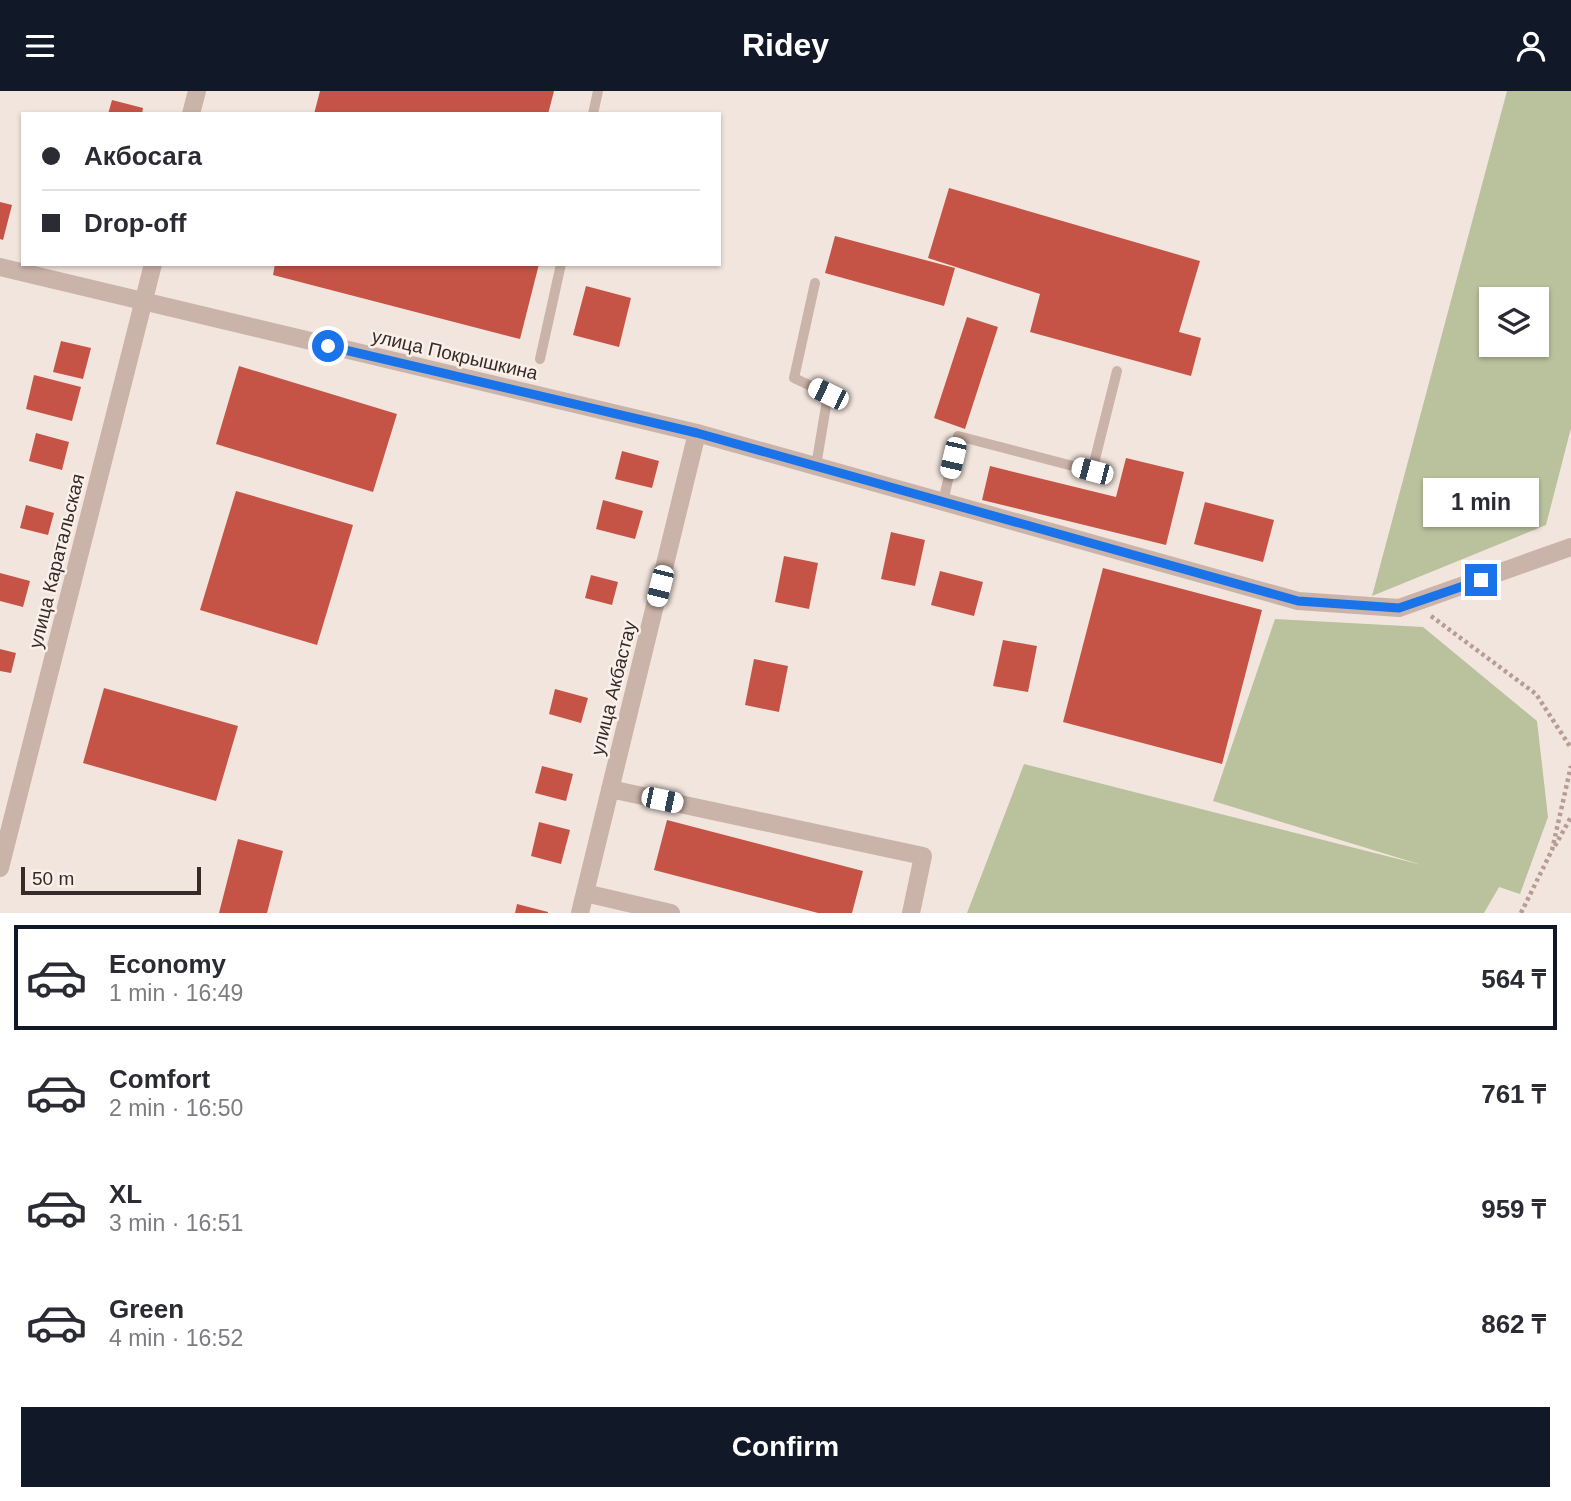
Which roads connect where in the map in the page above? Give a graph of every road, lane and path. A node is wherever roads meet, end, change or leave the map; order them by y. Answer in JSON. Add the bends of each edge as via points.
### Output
{"nodes":[{"id":1,"x":197,"y":91,"type":"edge"},
{"id":2,"x":598,"y":91,"type":"edge"},
{"id":3,"x":192,"y":112,"type":"edge"},
{"id":4,"x":593,"y":112,"type":"edge"},
{"id":5,"x":153,"y":266,"type":"edge"},
{"id":6,"x":561,"y":266,"type":"edge"},
{"id":7,"x":0,"y":267,"type":"edge"},
{"id":8,"x":815,"y":283,"type":"dead end"},
{"id":9,"x":144,"y":302,"type":"junction"},
{"id":10,"x":540,"y":359,"type":"dead end"},
{"id":11,"x":1117,"y":371,"type":"dead end"},
{"id":12,"x":697,"y":433,"type":"junction"},
{"id":13,"x":816,"y":466,"type":"junction"},
{"id":14,"x":943,"y":502,"type":"junction"},
{"id":15,"x":1571,"y":547,"type":"edge"},
{"id":16,"x":1414,"y":603,"type":"junction"},
{"id":17,"x":1571,"y":748,"type":"edge"},
{"id":18,"x":1571,"y":766,"type":"edge"},
{"id":19,"x":610,"y":789,"type":"junction"},
{"id":20,"x":1571,"y":817,"type":"edge"},
{"id":21,"x":1552,"y":850,"type":"junction"},
{"id":22,"x":0,"y":868,"type":"edge"},
{"id":23,"x":585,"y":893,"type":"junction"},
{"id":24,"x":580,"y":913,"type":"edge"},
{"id":25,"x":671,"y":913,"type":"edge"},
{"id":26,"x":911,"y":913,"type":"edge"},
{"id":27,"x":1521,"y":913,"type":"edge"}],
"edges":[{"from":1,"to":3,"type":"street"},
{"from":2,"to":4,"type":"lane"},
{"from":5,"to":9,"type":"street","name":"улица Каратальская"},
{"from":6,"to":10,"type":"lane"},
{"from":7,"to":9,"type":"street","name":"улица Покрышкина"},
{"from":8,"to":13,"type":"lane","via":[[794,378],[828,394]]},
{"from":9,"to":12,"type":"street","name":"улица Покрышкина"},
{"from":9,"to":22,"type":"street","name":"улица Каратальская"},
{"from":11,"to":14,"type":"lane","via":[[1092,471],[958,436]]},
{"from":12,"to":13,"type":"street","name":"улица Покрышкина"},
{"from":12,"to":19,"type":"street","name":"улица Акбастау"},
{"from":13,"to":14,"type":"street","name":"улица Покрышкина"},
{"from":14,"to":16,"type":"street","name":"улица Покрышкина","via":[[1298,601],[1399,608]]},
{"from":15,"to":16,"type":"street","name":"улица Покрышкина"},
{"from":16,"to":17,"type":"path","via":[[1536,694]]},
{"from":18,"to":21,"type":"path"},
{"from":19,"to":23,"type":"street","name":"улица Акбастау"},
{"from":19,"to":26,"type":"street","via":[[923,856]]},
{"from":20,"to":21,"type":"path"},
{"from":21,"to":27,"type":"path"},
{"from":23,"to":24,"type":"street","name":"улица Акбастау"},
{"from":23,"to":25,"type":"street"}]}
